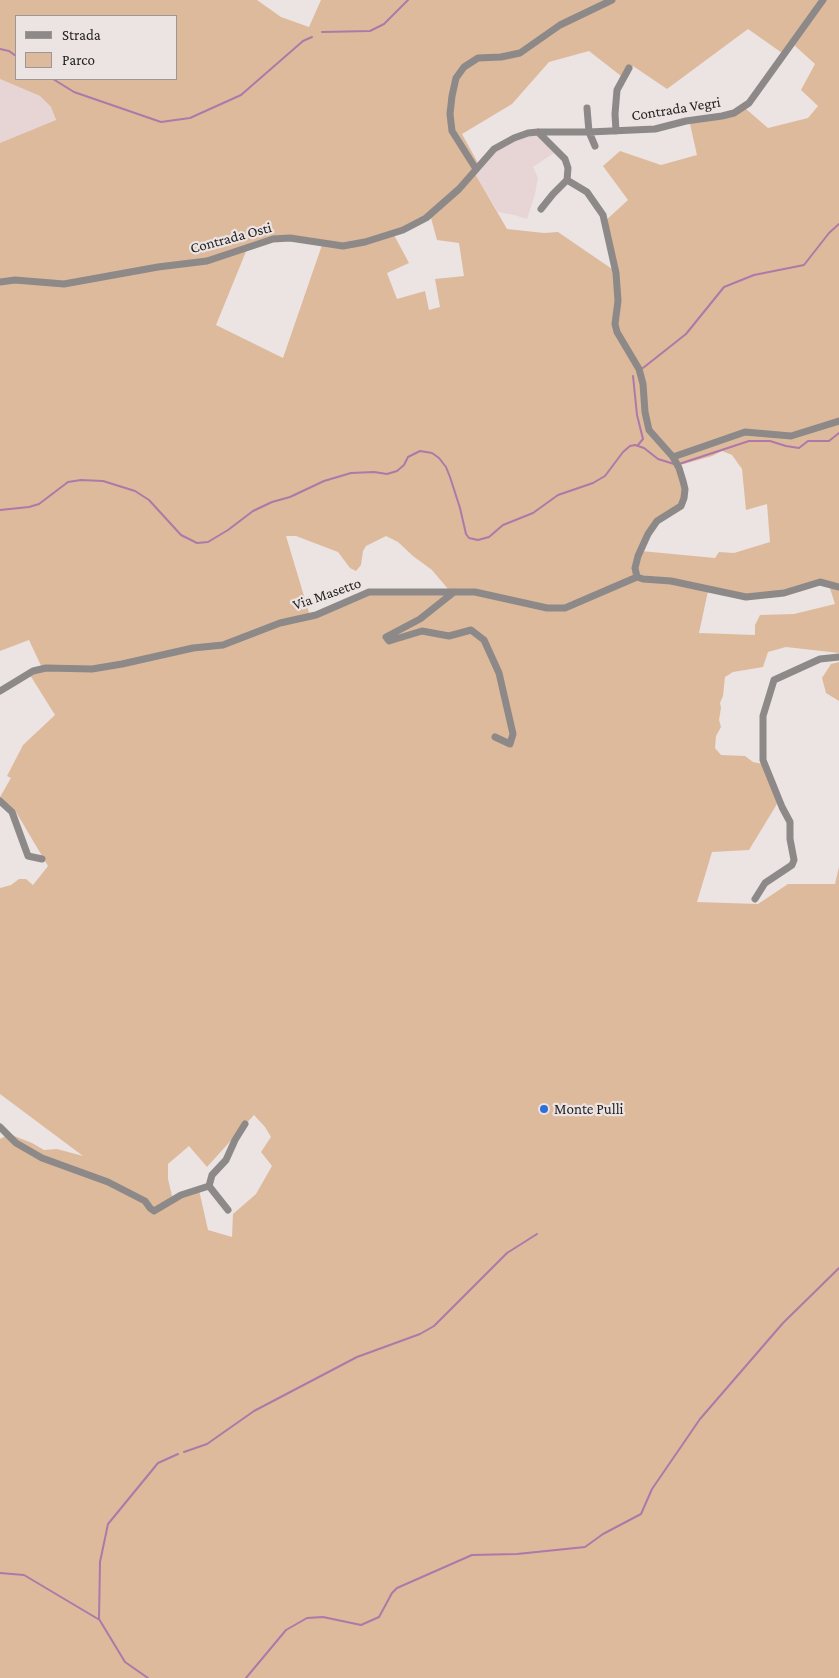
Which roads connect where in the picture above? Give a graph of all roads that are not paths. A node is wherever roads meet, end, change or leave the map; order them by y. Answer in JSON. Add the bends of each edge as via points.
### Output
{"nodes":[{"id":1,"x":612,"y":0,"type":"edge"},
{"id":2,"x":823,"y":0,"type":"edge"},
{"id":3,"x":629,"y":68,"type":"dead end"},
{"id":4,"x":587,"y":108,"type":"dead end"},
{"id":5,"x":616,"y":131,"type":"junction"},
{"id":6,"x":538,"y":132,"type":"junction"},
{"id":7,"x":589,"y":132,"type":"junction"},
{"id":8,"x":595,"y":146,"type":"dead end"},
{"id":9,"x":476,"y":169,"type":"junction"},
{"id":10,"x":567,"y":180,"type":"junction"},
{"id":11,"x":541,"y":209,"type":"dead end"},
{"id":12,"x":0,"y":282,"type":"edge"},
{"id":13,"x":839,"y":421,"type":"edge"},
{"id":14,"x":673,"y":458,"type":"junction"},
{"id":15,"x":637,"y":576,"type":"junction"},
{"id":16,"x":839,"y":587,"type":"edge"},
{"id":17,"x":455,"y":592,"type":"junction"},
{"id":18,"x":839,"y":657,"type":"edge"},
{"id":19,"x":0,"y":691,"type":"edge"},
{"id":20,"x":495,"y":737,"type":"dead end"},
{"id":21,"x":0,"y":801,"type":"edge"},
{"id":22,"x":42,"y":859,"type":"dead end"},
{"id":23,"x":755,"y":899,"type":"dead end"},
{"id":24,"x":245,"y":1124,"type":"dead end"},
{"id":25,"x":0,"y":1127,"type":"edge"},
{"id":26,"x":209,"y":1186,"type":"junction"},
{"id":27,"x":228,"y":1210,"type":"dead end"}],
"edges":[{"from":1,"to":9,"type":"street","via":[[560,25],[520,53],[478,58],[464,67],[456,78],[452,96],[452,131]]},
{"from":2,"to":5,"type":"street","name":"Contrada Vegri","via":[[749,103],[722,116],[655,129]]},
{"from":3,"to":5,"type":"street","via":[[617,90]]},
{"from":4,"to":7,"type":"street"},
{"from":5,"to":7,"type":"street","name":"Contrada Vegri"},
{"from":6,"to":7,"type":"street","name":"Contrada Vegri"},
{"from":6,"to":9,"type":"street","name":"Contrada Vegri","via":[[514,138],[494,149]]},
{"from":6,"to":10,"type":"street","via":[[565,159]]},
{"from":7,"to":8,"type":"street"},
{"from":9,"to":12,"type":"street","name":"Contrada Osti","via":[[426,218],[403,230],[366,242],[343,246],[290,238],[273,239],[207,261],[96,279],[64,284]]},
{"from":10,"to":11,"type":"street"},
{"from":10,"to":14,"type":"street","via":[[587,192],[602,215],[616,273],[617,332],[639,369],[649,430]]},
{"from":13,"to":14,"type":"street","via":[[791,436],[745,432]]},
{"from":14,"to":15,"type":"street","via":[[685,489],[684,498],[681,506],[657,521],[648,534],[638,556]]},
{"from":15,"to":16,"type":"street","via":[[671,580],[746,597],[784,593],[820,582]]},
{"from":15,"to":17,"type":"street","name":"Via Masetto","via":[[565,608],[547,608],[475,592]]},
{"from":17,"to":19,"type":"street","name":"Via Masetto","via":[[369,592],[316,615],[280,623],[223,645],[92,669],[46,668],[33,671]]},
{"from":17,"to":20,"type":"street","via":[[420,619],[386,637],[390,641],[422,631],[449,636],[471,630],[484,640],[499,672],[514,734],[510,744]]},
{"from":18,"to":23,"type":"street","via":[[820,659],[774,680],[763,716],[763,760],[790,822],[794,860],[792,865],[765,883]]},
{"from":21,"to":22,"type":"street","via":[[12,812],[28,856]]},
{"from":24,"to":26,"type":"street","via":[[226,1160],[212,1175]]},
{"from":25,"to":26,"type":"street","via":[[16,1143],[42,1158],[108,1182],[145,1201],[154,1211],[181,1195]]},
{"from":26,"to":27,"type":"street"}]}
